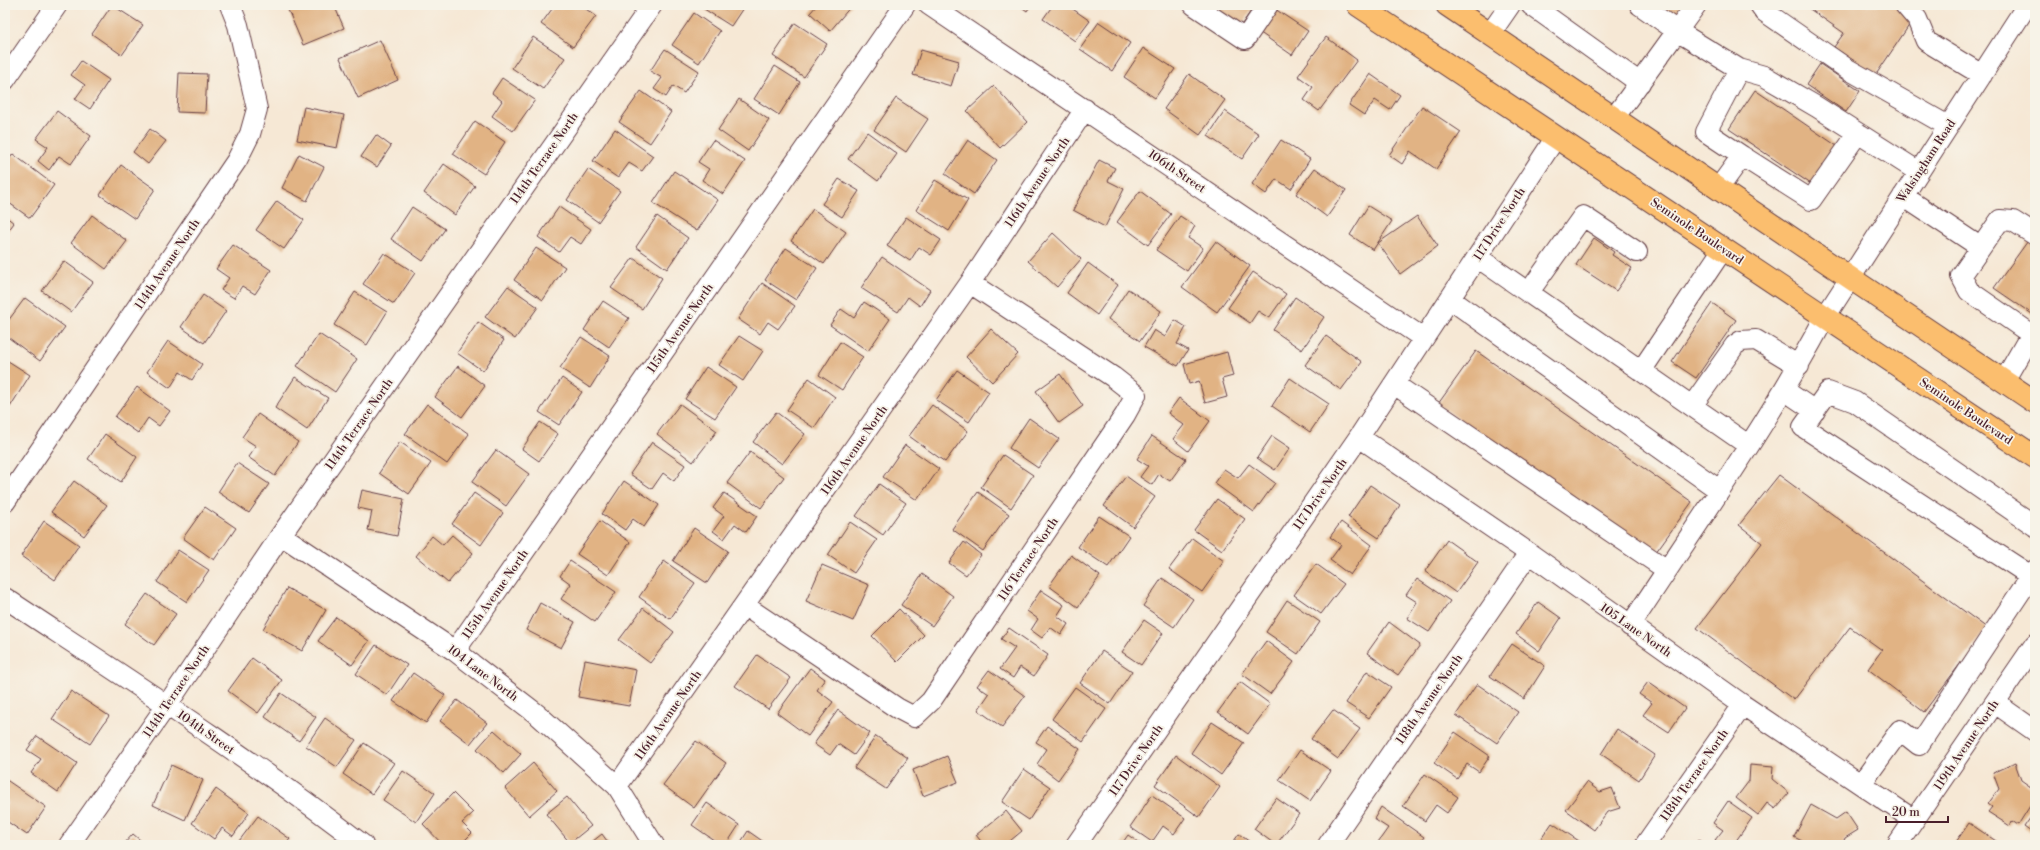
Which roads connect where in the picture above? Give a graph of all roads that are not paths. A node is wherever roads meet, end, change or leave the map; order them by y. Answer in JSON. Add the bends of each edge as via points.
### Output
{"nodes":[{"id":1,"x":57,"y":5,"type":"edge"},
{"id":2,"x":230,"y":5,"type":"edge"},
{"id":3,"x":652,"y":5,"type":"edge"},
{"id":4,"x":905,"y":5,"type":"edge"},
{"id":5,"x":929,"y":5,"type":"edge"},
{"id":6,"x":1194,"y":5,"type":"edge"},
{"id":7,"x":1268,"y":5,"type":"edge"},
{"id":8,"x":1358,"y":5,"type":"edge"},
{"id":9,"x":1446,"y":5,"type":"edge"},
{"id":10,"x":1510,"y":5,"type":"edge"},
{"id":11,"x":1531,"y":5,"type":"edge"},
{"id":12,"x":1640,"y":5,"type":"edge"},
{"id":13,"x":1696,"y":5,"type":"edge"},
{"id":14,"x":1760,"y":5,"type":"edge"},
{"id":15,"x":1905,"y":5,"type":"edge"},
{"id":16,"x":2025,"y":6,"type":"edge"},
{"id":17,"x":1678,"y":32,"type":"junction"},
{"id":18,"x":1490,"y":34,"type":"junction"},
{"id":19,"x":1739,"y":68,"type":"junction"},
{"id":20,"x":1982,"y":75,"type":"junction"},
{"id":21,"x":5,"y":80,"type":"edge"},
{"id":22,"x":1640,"y":83,"type":"junction"},
{"id":23,"x":1086,"y":109,"type":"junction"},
{"id":24,"x":1614,"y":118,"type":"junction"},
{"id":25,"x":1948,"y":126,"type":"junction"},
{"id":26,"x":1858,"y":133,"type":"junction"},
{"id":27,"x":1556,"y":137,"type":"junction"},
{"id":28,"x":1742,"y":156,"type":"junction"},
{"id":29,"x":1919,"y":172,"type":"junction"},
{"id":30,"x":1718,"y":189,"type":"junction"},
{"id":31,"x":1903,"y":196,"type":"junction"},
{"id":32,"x":2035,"y":235,"type":"edge"},
{"id":33,"x":1980,"y":247,"type":"junction"},
{"id":34,"x":1723,"y":249,"type":"junction"},
{"id":35,"x":1637,"y":252,"type":"dead end"},
{"id":36,"x":1477,"y":257,"type":"junction"},
{"id":37,"x":1850,"y":279,"type":"junction"},
{"id":38,"x":970,"y":283,"type":"junction"},
{"id":39,"x":1529,"y":292,"type":"junction"},
{"id":40,"x":1450,"y":299,"type":"junction"},
{"id":41,"x":1825,"y":317,"type":"junction"},
{"id":42,"x":1423,"y":338,"type":"junction"},
{"id":43,"x":1799,"y":366,"type":"junction"},
{"id":44,"x":1641,"y":370,"type":"junction"},
{"id":45,"x":2004,"y":381,"type":"junction"},
{"id":46,"x":1394,"y":384,"type":"junction"},
{"id":47,"x":1784,"y":390,"type":"junction"},
{"id":48,"x":2035,"y":402,"type":"edge"},
{"id":49,"x":1692,"y":406,"type":"junction"},
{"id":50,"x":1815,"y":411,"type":"junction"},
{"id":51,"x":1359,"y":437,"type":"junction"},
{"id":52,"x":1748,"y":445,"type":"junction"},
{"id":53,"x":2035,"y":457,"type":"edge"},
{"id":54,"x":1719,"y":490,"type":"junction"},
{"id":55,"x":5,"y":502,"type":"edge"},
{"id":56,"x":2035,"y":526,"type":"edge"},
{"id":57,"x":281,"y":535,"type":"junction"},
{"id":58,"x":1530,"y":553,"type":"junction"},
{"id":59,"x":1667,"y":570,"type":"junction"},
{"id":60,"x":2034,"y":575,"type":"edge"},
{"id":61,"x":5,"y":598,"type":"edge"},
{"id":62,"x":745,"y":606,"type":"junction"},
{"id":63,"x":1630,"y":626,"type":"junction"},
{"id":64,"x":2035,"y":644,"type":"edge"},
{"id":65,"x":455,"y":651,"type":"junction"},
{"id":66,"x":1995,"y":703,"type":"junction"},
{"id":67,"x":167,"y":705,"type":"junction"},
{"id":68,"x":1743,"y":705,"type":"junction"},
{"id":69,"x":2035,"y":731,"type":"edge"},
{"id":70,"x":1861,"y":784,"type":"junction"},
{"id":71,"x":617,"y":786,"type":"junction"},
{"id":72,"x":1914,"y":820,"type":"junction"},
{"id":73,"x":69,"y":845,"type":"edge"},
{"id":74,"x":363,"y":845,"type":"edge"},
{"id":75,"x":654,"y":845,"type":"edge"},
{"id":76,"x":1076,"y":845,"type":"edge"},
{"id":77,"x":1328,"y":845,"type":"edge"},
{"id":78,"x":1646,"y":845,"type":"edge"},
{"id":79,"x":1897,"y":845,"type":"edge"}],
"edges":[{"from":1,"to":21,"type":"street"},
{"from":2,"to":55,"type":"street","name":"114th Avenue North","via":[[238,25],[257,109],[250,134],[237,160]]},
{"from":3,"to":57,"type":"street","name":"114th Terrace North"},
{"from":4,"to":65,"type":"street","name":"115th Avenue North"},
{"from":5,"to":23,"type":"street","name":"106th Street"},
{"from":6,"to":7,"type":"street","via":[[1245,38]]},
{"from":8,"to":27,"type":"main road","name":"Seminole Boulevard"},
{"from":9,"to":18,"type":"main road"},
{"from":10,"to":18,"type":"street"},
{"from":11,"to":22,"type":"street"},
{"from":12,"to":17,"type":"street"},
{"from":13,"to":17,"type":"street"},
{"from":14,"to":25,"type":"street","via":[[1765,12],[1846,68]]},
{"from":15,"to":20,"type":"street","via":[[1917,19],[1926,41]]},
{"from":16,"to":20,"type":"street","name":"Walsingham Road"},
{"from":17,"to":19,"type":"street"},
{"from":17,"to":22,"type":"street"},
{"from":18,"to":24,"type":"main road"},
{"from":19,"to":26,"type":"street","via":[[1764,76]]},
{"from":19,"to":28,"type":"street","via":[[1706,132]]},
{"from":20,"to":25,"type":"street","name":"Walsingham Road"},
{"from":22,"to":24,"type":"street"},
{"from":23,"to":38,"type":"street","name":"116th Avenue North"},
{"from":23,"to":42,"type":"street","name":"106th Street"},
{"from":24,"to":30,"type":"main road"},
{"from":25,"to":29,"type":"street","name":"Walsingham Road"},
{"from":26,"to":28,"type":"street","via":[[1811,200]]},
{"from":26,"to":29,"type":"street"},
{"from":27,"to":34,"type":"main road","name":"Seminole Boulevard"},
{"from":27,"to":36,"type":"street","name":"117 Drive North"},
{"from":28,"to":30,"type":"street"},
{"from":29,"to":31,"type":"street","name":"Walsingham Road"},
{"from":30,"to":37,"type":"main road"},
{"from":31,"to":33,"type":"street"},
{"from":31,"to":37,"type":"street","name":"Walsingham Road"},
{"from":32,"to":33,"type":"street","via":[[2012,221],[2000,220]]},
{"from":33,"to":45,"type":"street","via":[[1961,276],[1969,291],[2031,334]]},
{"from":34,"to":41,"type":"main road","name":"Seminole Boulevard"},
{"from":34,"to":44,"type":"street"},
{"from":35,"to":39,"type":"street","via":[[1583,216]]},
{"from":36,"to":39,"type":"street"},
{"from":36,"to":40,"type":"street","name":"117 Drive North"},
{"from":37,"to":41,"type":"street","name":"Walsingham Road"},
{"from":37,"to":45,"type":"main road"},
{"from":38,"to":62,"type":"street","name":"116th Avenue North"},
{"from":38,"to":62,"type":"street","name":"116 Terrace North","via":[[1113,377],[1136,395],[931,701],[914,717],[896,708]]},
{"from":39,"to":44,"type":"street"},
{"from":40,"to":42,"type":"street","name":"117 Drive North"},
{"from":40,"to":54,"type":"street"},
{"from":41,"to":43,"type":"street","name":"Walsingham Road"},
{"from":41,"to":53,"type":"main road","name":"Seminole Boulevard"},
{"from":42,"to":46,"type":"street","name":"117 Drive North"},
{"from":43,"to":47,"type":"street","name":"Walsingham Road"},
{"from":43,"to":49,"type":"street","via":[[1756,340],[1741,340]]},
{"from":44,"to":49,"type":"street"},
{"from":45,"to":48,"type":"main road"},
{"from":46,"to":51,"type":"street","name":"117 Drive North"},
{"from":46,"to":59,"type":"street"},
{"from":47,"to":50,"type":"street"},
{"from":47,"to":52,"type":"street","name":"Walsingham Road"},
{"from":49,"to":52,"type":"street"},
{"from":50,"to":56,"type":"street","via":[[1828,392],[1855,402]]},
{"from":50,"to":60,"type":"street","via":[[1803,428]]},
{"from":51,"to":58,"type":"street","name":"105 Lane North"},
{"from":51,"to":76,"type":"street","name":"117 Drive North"},
{"from":52,"to":54,"type":"street","name":"Walsingham Road"},
{"from":54,"to":59,"type":"street","name":"Walsingham Road"},
{"from":57,"to":65,"type":"street","name":"104 Lane North"},
{"from":57,"to":67,"type":"street","name":"114th Terrace North"},
{"from":58,"to":63,"type":"street","name":"105 Lane North"},
{"from":58,"to":77,"type":"street","name":"118th Avenue North"},
{"from":59,"to":63,"type":"street","name":"Walsingham Road"},
{"from":60,"to":70,"type":"street","via":[[1919,745],[1900,730]]},
{"from":61,"to":67,"type":"street","name":"104th Street"},
{"from":62,"to":71,"type":"street","name":"116th Avenue North"},
{"from":63,"to":68,"type":"street","name":"105 Lane North"},
{"from":64,"to":66,"type":"street","name":"119th Avenue North"},
{"from":65,"to":71,"type":"street","name":"104 Lane North","via":[[538,715]]},
{"from":66,"to":69,"type":"street"},
{"from":66,"to":72,"type":"street","name":"119th Avenue North"},
{"from":67,"to":73,"type":"street","name":"114th Terrace North"},
{"from":67,"to":74,"type":"street","name":"104th Street","via":[[313,806]]},
{"from":68,"to":70,"type":"street","name":"105 Lane North"},
{"from":68,"to":78,"type":"street","name":"118th Terrace North"},
{"from":70,"to":72,"type":"street","name":"105 Lane North"},
{"from":71,"to":75,"type":"street","name":"104 Lane North"},
{"from":72,"to":79,"type":"street","name":"119th Avenue North"}]}
